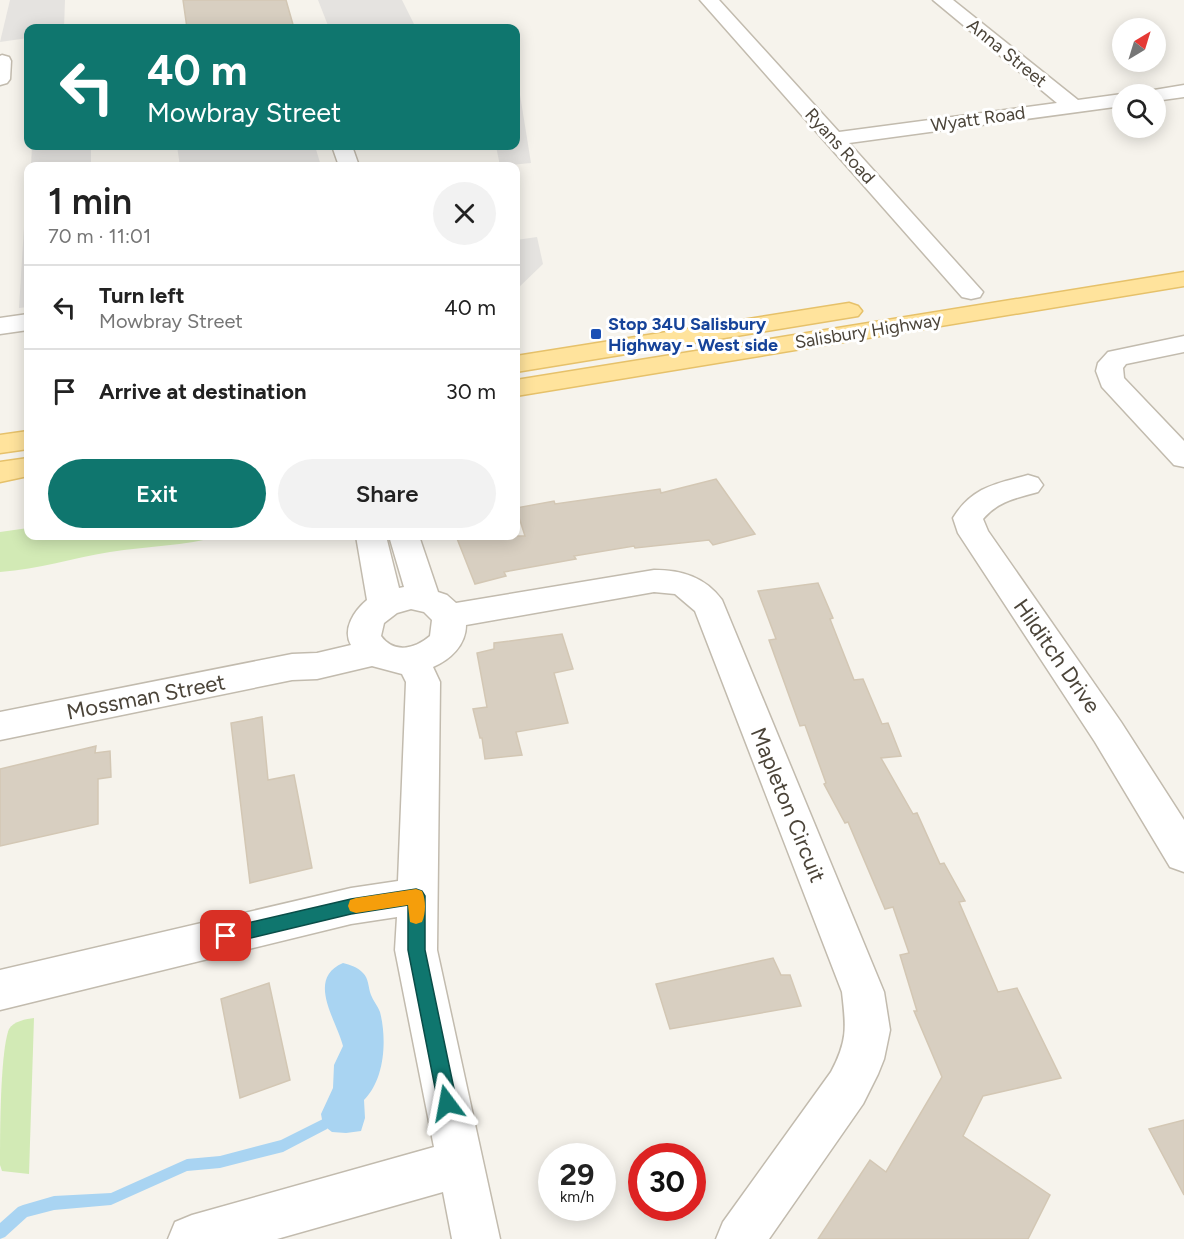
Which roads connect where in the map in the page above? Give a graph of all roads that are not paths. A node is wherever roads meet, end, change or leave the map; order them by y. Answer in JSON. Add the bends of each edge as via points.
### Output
{"nodes":[{"id":1,"x":709,"y":0,"type":"edge"},
{"id":2,"x":942,"y":0,"type":"edge"},
{"id":3,"x":1184,"y":91,"type":"edge"},
{"id":4,"x":1166,"y":93,"type":"edge"},
{"id":5,"x":1112,"y":101,"type":"edge"},
{"id":6,"x":1073,"y":106,"type":"junction"},
{"id":7,"x":834,"y":139,"type":"junction"},
{"id":8,"x":1184,"y":257,"type":"edge"},
{"id":9,"x":1184,"y":279,"type":"edge"},
{"id":10,"x":979,"y":302,"type":"junction"},
{"id":11,"x":24,"y":323,"type":"edge"},
{"id":12,"x":0,"y":326,"type":"edge"},
{"id":13,"x":1184,"y":344,"type":"edge"},
{"id":14,"x":520,"y":363,"type":"edge"},
{"id":15,"x":524,"y":389,"type":"edge"},
{"id":16,"x":24,"y":441,"type":"edge"},
{"id":17,"x":0,"y":444,"type":"edge"},
{"id":18,"x":1184,"y":458,"type":"edge"},
{"id":19,"x":24,"y":469,"type":"edge"},
{"id":20,"x":0,"y":472,"type":"edge"},
{"id":21,"x":1029,"y":485,"type":"dead end"},
{"id":22,"x":372,"y":540,"type":"edge"},
{"id":23,"x":405,"y":540,"type":"edge"},
{"id":24,"x":437,"y":608,"type":"junction"},
{"id":25,"x":375,"y":612,"type":"junction"},
{"id":26,"x":394,"y":657,"type":"junction"},
{"id":27,"x":292,"y":667,"type":"junction"},
{"id":28,"x":0,"y":726,"type":"edge"},
{"id":29,"x":1184,"y":855,"type":"edge"},
{"id":30,"x":416,"y":896,"type":"junction"},
{"id":31,"x":0,"y":990,"type":"edge"},
{"id":32,"x":462,"y":1163,"type":"junction"},
{"id":33,"x":192,"y":1239,"type":"edge"},
{"id":34,"x":476,"y":1239,"type":"edge"},
{"id":35,"x":740,"y":1239,"type":"edge"}],
"edges":[{"from":1,"to":7,"type":"street","name":"Ryans Road"},
{"from":2,"to":6,"type":"street","name":"Anna Street"},
{"from":3,"to":4,"type":"street"},
{"from":5,"to":6,"type":"street","name":"Wyatt Road"},
{"from":6,"to":7,"type":"street","name":"Wyatt Road"},
{"from":7,"to":10,"type":"street","name":"Ryans Road"},
{"from":8,"to":10,"type":"main road","name":"Salisbury Highway"},
{"from":9,"to":10,"type":"main road","name":"Salisbury Highway"},
{"from":10,"to":14,"type":"main road","name":"Salisbury Highway"},
{"from":10,"to":15,"type":"main road","name":"Salisbury Highway"},
{"from":11,"to":12,"type":"street"},
{"from":13,"to":18,"type":"street","via":[[1117,357],[1109,364],[1108,373]]},
{"from":16,"to":17,"type":"main road"},
{"from":19,"to":20,"type":"main road"},
{"from":21,"to":29,"type":"street","name":"Hilditch Drive","via":[[987,497],[976,505],[968,518],[973,533],[1095,710]]},
{"from":22,"to":25,"type":"street","via":[[383,588]]},
{"from":23,"to":24,"type":"street","via":[[417,580]]},
{"from":24,"to":25,"type":"street","via":[[411,597]]},
{"from":24,"to":26,"type":"street","via":[[450,634],[445,644],[437,651]]},
{"from":24,"to":35,"type":"street","name":"Mapleton Circuit","via":[[654,580],[690,586],[710,608],[863,992],[868,1030],[862,1059],[848,1088]]},
{"from":25,"to":26,"type":"street","via":[[364,638]]},
{"from":25,"to":27,"type":"street","name":"Mossman Street","via":[[330,648]]},
{"from":26,"to":27,"type":"street","name":"Mossman Street"},
{"from":26,"to":30,"type":"street","via":[[423,682]]},
{"from":27,"to":28,"type":"street","name":"Mossman Street"},
{"from":30,"to":31,"type":"street","via":[[351,906]]},
{"from":30,"to":32,"type":"street","via":[[416,950]]},
{"from":32,"to":33,"type":"street"},
{"from":32,"to":34,"type":"street"}]}
